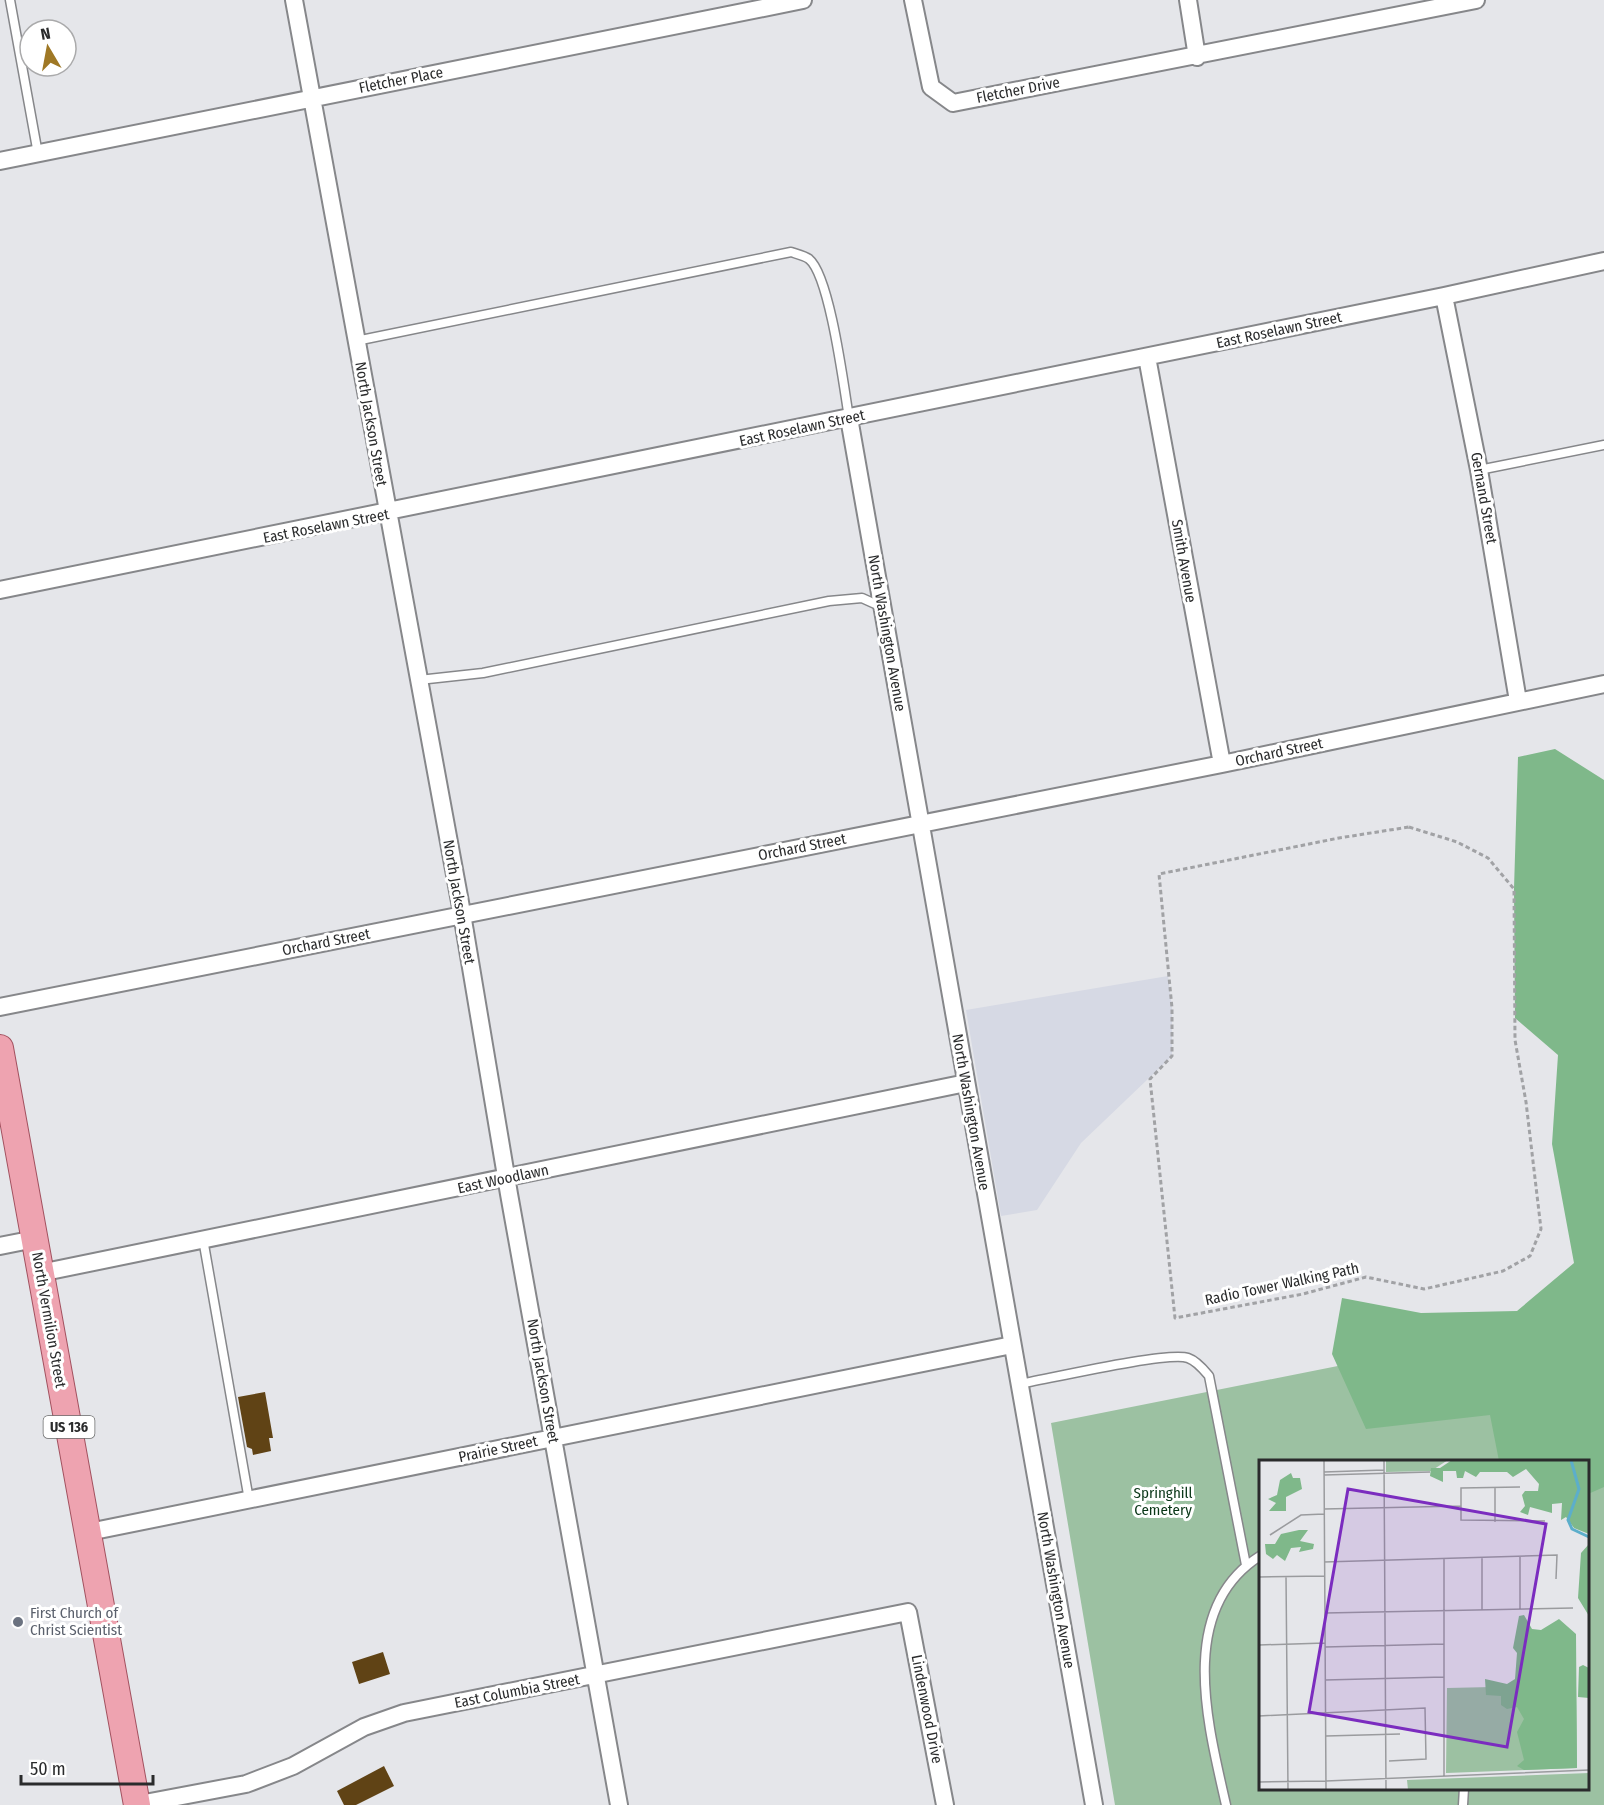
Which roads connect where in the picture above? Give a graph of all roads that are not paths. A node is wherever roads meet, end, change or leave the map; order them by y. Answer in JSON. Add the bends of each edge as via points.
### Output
{"nodes":[{"id":1,"x":10,"y":0,"type":"edge"},
{"id":2,"x":294,"y":0,"type":"edge"},
{"id":3,"x":803,"y":0,"type":"edge"},
{"id":4,"x":914,"y":0,"type":"edge"},
{"id":5,"x":1188,"y":0,"type":"edge"},
{"id":6,"x":1476,"y":0,"type":"edge"},
{"id":7,"x":1197,"y":57,"type":"junction"},
{"id":8,"x":312,"y":99,"type":"junction"},
{"id":9,"x":38,"y":154,"type":"junction"},
{"id":10,"x":0,"y":162,"type":"edge"},
{"id":11,"x":1604,"y":261,"type":"edge"},
{"id":12,"x":1444,"y":296,"type":"junction"},
{"id":13,"x":357,"y":341,"type":"junction"},
{"id":14,"x":1147,"y":357,"type":"junction"},
{"id":15,"x":849,"y":418,"type":"junction"},
{"id":16,"x":1604,"y":445,"type":"edge"},
{"id":17,"x":1479,"y":470,"type":"junction"},
{"id":18,"x":387,"y":513,"type":"junction"},
{"id":19,"x":0,"y":590,"type":"edge"},
{"id":20,"x":882,"y":607,"type":"junction"},
{"id":21,"x":418,"y":680,"type":"junction"},
{"id":22,"x":1604,"y":684,"type":"edge"},
{"id":23,"x":1518,"y":701,"type":"junction"},
{"id":24,"x":1222,"y":764,"type":"junction"},
{"id":25,"x":921,"y":824,"type":"junction"},
{"id":26,"x":462,"y":915,"type":"junction"},
{"id":27,"x":0,"y":1007,"type":"edge"},
{"id":28,"x":0,"y":1048,"type":"edge"},
{"id":29,"x":966,"y":1083,"type":"junction"},
{"id":30,"x":506,"y":1178,"type":"junction"},
{"id":31,"x":35,"y":1239,"type":"junction"},
{"id":32,"x":203,"y":1239,"type":"junction"},
{"id":33,"x":0,"y":1246,"type":"edge"},
{"id":34,"x":40,"y":1274,"type":"junction"},
{"id":35,"x":1012,"y":1345,"type":"junction"},
{"id":36,"x":1019,"y":1384,"type":"junction"},
{"id":37,"x":554,"y":1438,"type":"junction"},
{"id":38,"x":249,"y":1501,"type":"junction"},
{"id":39,"x":89,"y":1532,"type":"junction"},
{"id":40,"x":1259,"y":1557,"type":"edge"},
{"id":41,"x":1246,"y":1565,"type":"junction"},
{"id":42,"x":908,"y":1612,"type":"joint"},
{"id":43,"x":594,"y":1675,"type":"junction"},
{"id":44,"x":1464,"y":1790,"type":"edge"},
{"id":45,"x":136,"y":1805,"type":"edge"},
{"id":46,"x":619,"y":1805,"type":"edge"},
{"id":47,"x":945,"y":1805,"type":"edge"},
{"id":48,"x":1094,"y":1805,"type":"edge"},
{"id":49,"x":1226,"y":1805,"type":"edge"},
{"id":50,"x":1463,"y":1805,"type":"edge"}],
"edges":[{"from":1,"to":9,"type":"lane"},
{"from":2,"to":8,"type":"street","name":"North Jackson Street"},
{"from":3,"to":8,"type":"street","name":"Fletcher Place"},
{"from":4,"to":7,"type":"street","name":"Fletcher Drive","via":[[931,87],[953,103]]},
{"from":5,"to":7,"type":"street"},
{"from":6,"to":7,"type":"street","name":"Fletcher Drive"},
{"from":8,"to":9,"type":"street","name":"Fletcher Place"},
{"from":8,"to":13,"type":"street","name":"North Jackson Street"},
{"from":9,"to":10,"type":"street","name":"Fletcher Place"},
{"from":11,"to":12,"type":"street","name":"East Roselawn Street"},
{"from":12,"to":14,"type":"street","name":"East Roselawn Street"},
{"from":12,"to":17,"type":"street","name":"Gernand Street"},
{"from":13,"to":15,"type":"lane","via":[[791,252],[810,260],[820,279],[834,331]]},
{"from":13,"to":18,"type":"street","name":"North Jackson Street"},
{"from":14,"to":15,"type":"street","name":"East Roselawn Street"},
{"from":14,"to":24,"type":"street","name":"Smith Avenue"},
{"from":15,"to":18,"type":"street","name":"East Roselawn Street"},
{"from":15,"to":20,"type":"street","name":"North Washington Avenue"},
{"from":16,"to":17,"type":"lane"},
{"from":17,"to":23,"type":"street","name":"Gernand Street"},
{"from":18,"to":19,"type":"street","name":"East Roselawn Street"},
{"from":18,"to":21,"type":"street","name":"North Jackson Street"},
{"from":20,"to":21,"type":"lane","via":[[862,598],[829,601],[483,673]]},
{"from":20,"to":25,"type":"street","name":"North Washington Avenue"},
{"from":21,"to":26,"type":"street","name":"North Jackson Street"},
{"from":22,"to":23,"type":"street","name":"Orchard Street"},
{"from":23,"to":24,"type":"street","name":"Orchard Street"},
{"from":24,"to":25,"type":"street","name":"Orchard Street"},
{"from":25,"to":26,"type":"street","name":"Orchard Street"},
{"from":25,"to":29,"type":"street","name":"North Washington Avenue"},
{"from":26,"to":27,"type":"street","name":"Orchard Street"},
{"from":26,"to":30,"type":"street","name":"North Jackson Street"},
{"from":28,"to":31,"type":"main road","name":"North Vermilion Street","number":"US 136"},
{"from":29,"to":30,"type":"street","name":"East Woodlawn"},
{"from":29,"to":35,"type":"street","name":"North Washington Avenue"},
{"from":30,"to":32,"type":"street","name":"East Woodlawn"},
{"from":30,"to":37,"type":"street","name":"North Jackson Street"},
{"from":31,"to":33,"type":"street"},
{"from":31,"to":34,"type":"main road","name":"North Vermilion Street","number":"US 136"},
{"from":32,"to":34,"type":"street","name":"East Woodlawn"},
{"from":32,"to":38,"type":"lane"},
{"from":34,"to":39,"type":"main road","name":"North Vermilion Street","number":"US 136"},
{"from":35,"to":36,"type":"street","name":"North Washington Avenue"},
{"from":35,"to":37,"type":"street","name":"Prairie Street"},
{"from":36,"to":41,"type":"lane","via":[[1160,1359],[1188,1358],[1200,1366],[1209,1377]]},
{"from":36,"to":48,"type":"street","name":"North Washington Avenue"},
{"from":37,"to":38,"type":"street","name":"Prairie Street"},
{"from":37,"to":43,"type":"street","name":"North Jackson Street"},
{"from":38,"to":39,"type":"street","name":"Prairie Street"},
{"from":39,"to":45,"type":"main road","name":"North Vermilion Street","number":"US 136"},
{"from":40,"to":41,"type":"lane"},
{"from":41,"to":49,"type":"lane","via":[[1221,1596],[1211,1619],[1204,1659],[1211,1738]]},
{"from":42,"to":43,"type":"street","name":"East Columbia Street"},
{"from":42,"to":47,"type":"street","name":"Lindenwood Drive"},
{"from":43,"to":45,"type":"street","name":"East Columbia Street","via":[[404,1713],[364,1727],[293,1766],[246,1784]]},
{"from":43,"to":46,"type":"street","name":"North Jackson Street"},
{"from":44,"to":50,"type":"lane"}]}
